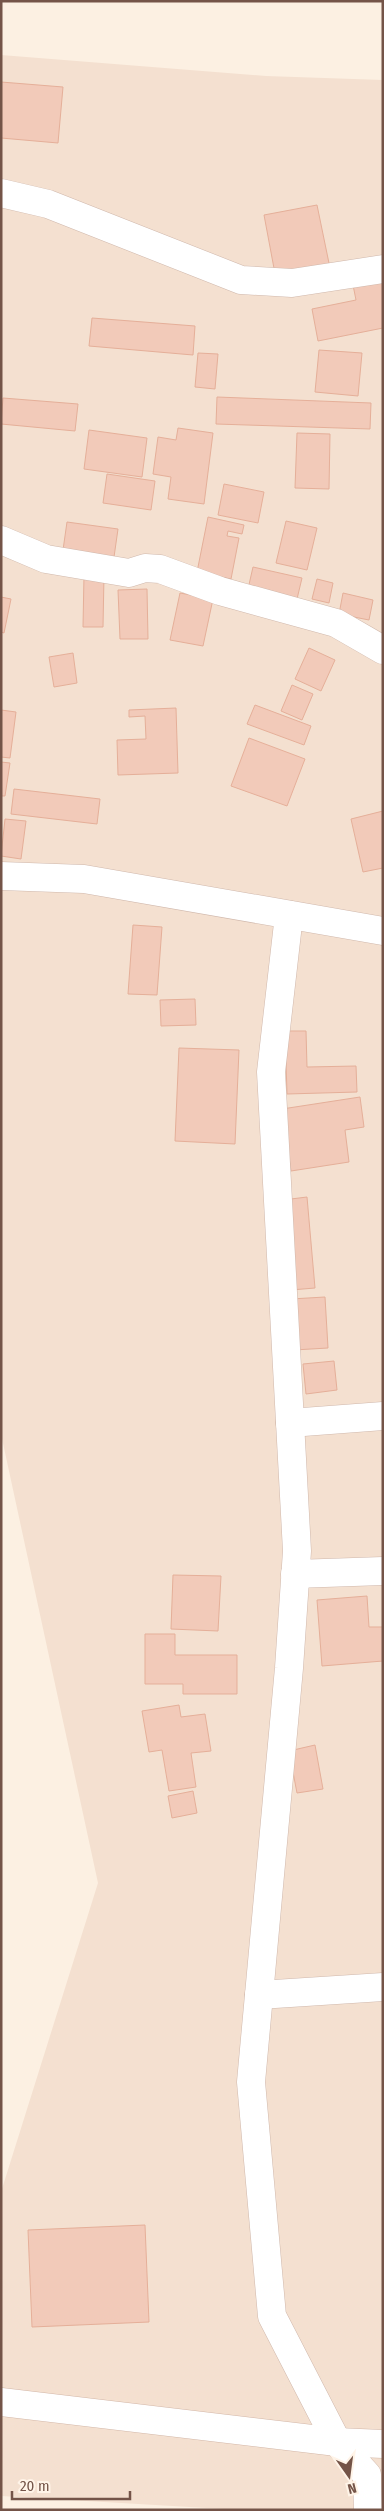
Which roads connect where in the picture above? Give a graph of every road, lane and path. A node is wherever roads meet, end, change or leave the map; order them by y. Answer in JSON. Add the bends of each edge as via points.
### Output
{"nodes":[{"id":1,"x":1,"y":193,"type":"edge"},
{"id":2,"x":383,"y":268,"type":"edge"},
{"id":3,"x":1,"y":540,"type":"edge"},
{"id":4,"x":383,"y":650,"type":"edge"},
{"id":5,"x":1,"y":876,"type":"edge"},
{"id":6,"x":290,"y":915,"type":"junction"},
{"id":7,"x":383,"y":931,"type":"edge"},
{"id":8,"x":383,"y":1416,"type":"edge"},
{"id":9,"x":290,"y":1423,"type":"junction"},
{"id":10,"x":383,"y":1571,"type":"edge"},
{"id":11,"x":295,"y":1574,"type":"junction"},
{"id":12,"x":383,"y":1987,"type":"edge"},
{"id":13,"x":259,"y":1995,"type":"junction"},
{"id":14,"x":1,"y":2402,"type":"edge"},
{"id":15,"x":337,"y":2442,"type":"junction"},
{"id":16,"x":383,"y":2444,"type":"edge"},
{"id":17,"x":368,"y":2510,"type":"edge"}],
"edges":[{"from":1,"to":2,"type":"street","via":[[48,204],[241,280],[292,283]]},
{"from":3,"to":4,"type":"street","via":[[46,559],[130,573],[145,568],[160,569],[220,591],[336,623]]},
{"from":5,"to":6,"type":"street","via":[[84,879]]},
{"from":6,"to":7,"type":"street"},
{"from":6,"to":9,"type":"street","via":[[271,1072]]},
{"from":8,"to":9,"type":"street"},
{"from":9,"to":11,"type":"street","via":[[297,1551]]},
{"from":10,"to":11,"type":"street"},
{"from":11,"to":13,"type":"street"},
{"from":12,"to":13,"type":"street"},
{"from":13,"to":15,"type":"street","via":[[252,2082],[272,2316]]},
{"from":14,"to":15,"type":"street"},
{"from":15,"to":16,"type":"street"},
{"from":15,"to":17,"type":"street","via":[[367,2475]]}]}
